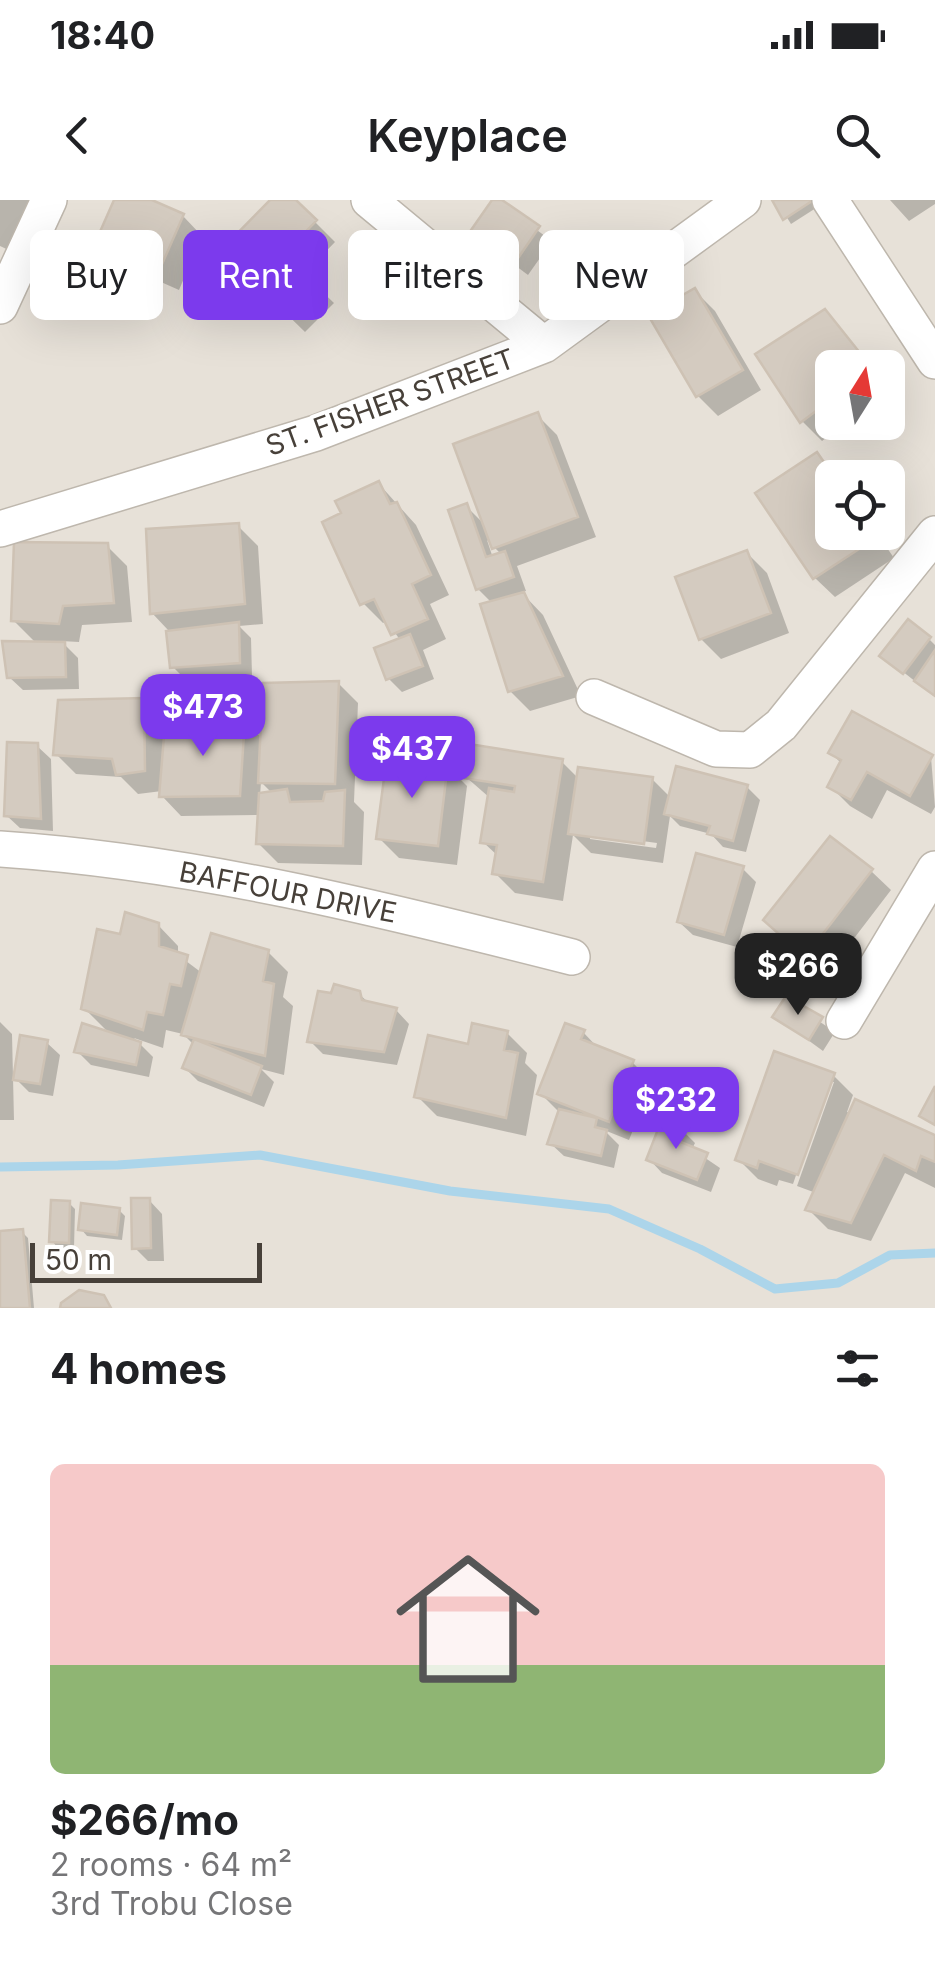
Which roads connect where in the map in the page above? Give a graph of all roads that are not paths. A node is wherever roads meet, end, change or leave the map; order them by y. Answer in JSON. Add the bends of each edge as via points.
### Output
{"nodes":[{"id":1,"x":48,"y":200,"type":"edge"},
{"id":2,"x":368,"y":200,"type":"edge"},
{"id":3,"x":742,"y":200,"type":"edge"},
{"id":4,"x":830,"y":200,"type":"edge"},
{"id":5,"x":0,"y":306,"type":"edge"},
{"id":6,"x":544,"y":345,"type":"junction"},
{"id":7,"x":935,"y":361,"type":"edge"},
{"id":8,"x":0,"y":529,"type":"edge"},
{"id":9,"x":935,"y":534,"type":"edge"},
{"id":10,"x":594,"y":697,"type":"dead end"},
{"id":11,"x":0,"y":849,"type":"edge"},
{"id":12,"x":935,"y":869,"type":"edge"},
{"id":13,"x":572,"y":957,"type":"dead end"},
{"id":14,"x":844,"y":1021,"type":"dead end"}],
"edges":[{"from":1,"to":5,"type":"street"},
{"from":2,"to":6,"type":"street"},
{"from":3,"to":6,"type":"street","name":"ST. FISHER STREET"},
{"from":4,"to":7,"type":"street"},
{"from":6,"to":8,"type":"street","name":"ST. FISHER STREET","via":[[316,433]]},
{"from":9,"to":10,"type":"street","via":[[781,725],[750,750],[716,748]]},
{"from":11,"to":13,"type":"street","name":"BAFFOUR DRIVE","via":[[130,862],[328,896]]},
{"from":12,"to":14,"type":"street"}]}
